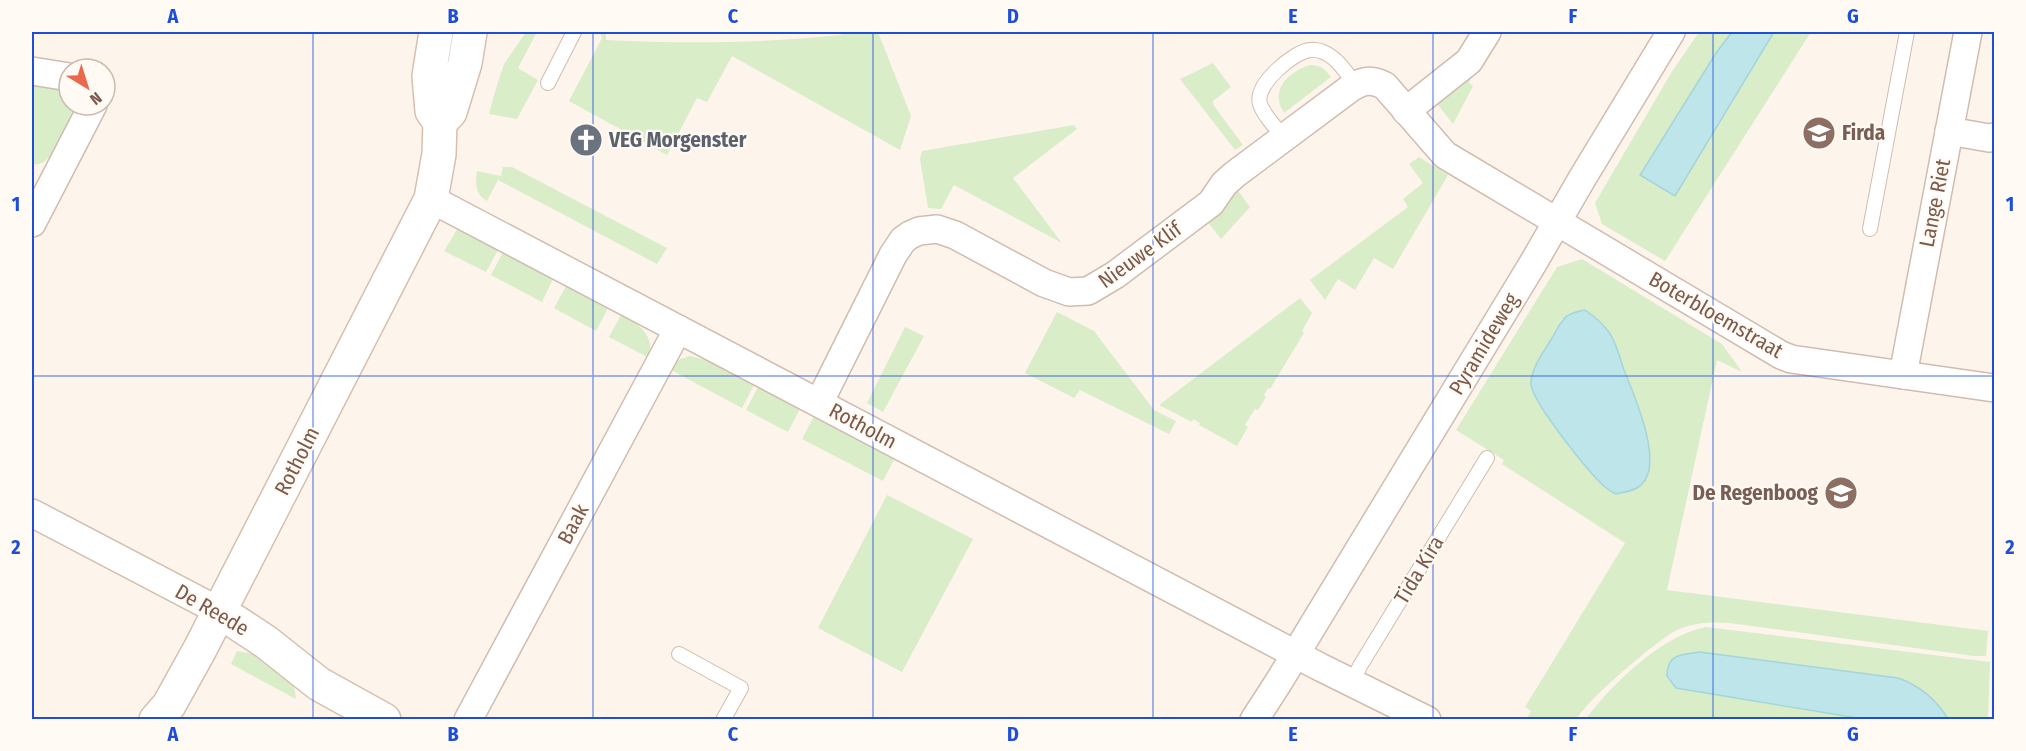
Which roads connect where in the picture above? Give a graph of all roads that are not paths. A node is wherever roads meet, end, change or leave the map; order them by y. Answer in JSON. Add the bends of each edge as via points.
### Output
{"nodes":[{"id":1,"x":436,"y":32,"type":"edge"},
{"id":2,"x":470,"y":32,"type":"edge"},
{"id":3,"x":574,"y":32,"type":"edge"},
{"id":4,"x":1486,"y":32,"type":"edge"},
{"id":5,"x":1671,"y":32,"type":"edge"},
{"id":6,"x":1906,"y":32,"type":"edge"},
{"id":7,"x":1968,"y":32,"type":"edge"},
{"id":8,"x":32,"y":71,"type":"edge"},
{"id":9,"x":57,"y":75,"type":"edge"},
{"id":10,"x":548,"y":83,"type":"dead end"},
{"id":11,"x":1356,"y":85,"type":"junction"},
{"id":12,"x":1406,"y":111,"type":"junction"},
{"id":13,"x":85,"y":117,"type":"edge"},
{"id":14,"x":440,"y":122,"type":"junction"},
{"id":15,"x":1949,"y":131,"type":"junction"},
{"id":16,"x":1995,"y":137,"type":"edge"},
{"id":17,"x":1285,"y":138,"type":"junction"},
{"id":18,"x":41,"y":185,"type":"edge"},
{"id":19,"x":431,"y":199,"type":"junction"},
{"id":20,"x":1557,"y":222,"type":"junction"},
{"id":21,"x":32,"y":223,"type":"edge"},
{"id":22,"x":1870,"y":229,"type":"dead end"},
{"id":23,"x":678,"y":329,"type":"junction"},
{"id":24,"x":1903,"y":375,"type":"junction"},
{"id":25,"x":1995,"y":388,"type":"edge"},
{"id":26,"x":819,"y":402,"type":"junction"},
{"id":27,"x":1487,"y":458,"type":"dead end"},
{"id":28,"x":32,"y":513,"type":"edge"},
{"id":29,"x":219,"y":611,"type":"junction"},
{"id":30,"x":679,"y":654,"type":"dead end"},
{"id":31,"x":1295,"y":654,"type":"junction"},
{"id":32,"x":1352,"y":682,"type":"junction"},
{"id":33,"x":156,"y":720,"type":"edge"},
{"id":34,"x":384,"y":720,"type":"edge"},
{"id":35,"x":468,"y":720,"type":"edge"},
{"id":36,"x":723,"y":720,"type":"edge"},
{"id":37,"x":1254,"y":720,"type":"edge"},
{"id":38,"x":1427,"y":720,"type":"edge"}],
"edges":[{"from":1,"to":14,"type":"street","name":"Rotholm","via":[[429,76],[432,111]]},
{"from":2,"to":14,"type":"street","name":"Rotholm","via":[[450,112]]},
{"from":3,"to":10,"type":"lane"},
{"from":4,"to":12,"type":"street","via":[[1469,61]]},
{"from":5,"to":20,"type":"street","name":"Pyramideweg"},
{"from":6,"to":22,"type":"lane"},
{"from":7,"to":15,"type":"street","name":"Lange Riet"},
{"from":8,"to":9,"type":"street"},
{"from":11,"to":12,"type":"street","via":[[1367,81],[1379,83]]},
{"from":11,"to":17,"type":"street","name":"Nieuwe Klif"},
{"from":11,"to":17,"type":"lane","via":[[1334,58],[1310,50],[1268,77],[1260,89],[1259,102]]},
{"from":12,"to":20,"type":"street","via":[[1445,155]]},
{"from":13,"to":18,"type":"street"},
{"from":14,"to":19,"type":"street","name":"Rotholm"},
{"from":15,"to":16,"type":"street"},
{"from":15,"to":24,"type":"street","name":"Lange Riet"},
{"from":17,"to":26,"type":"street","name":"Nieuwe Klif","via":[[1228,180],[1211,203],[1088,291],[1070,292],[1044,283],[947,232],[929,229],[910,235],[893,255]]},
{"from":18,"to":21,"type":"street"},
{"from":19,"to":23,"type":"street","name":"Rotholm"},
{"from":19,"to":29,"type":"street","name":"Rotholm"},
{"from":20,"to":24,"type":"street","name":"Boterbloemstraat","via":[[1787,358]]},
{"from":20,"to":31,"type":"street","name":"Pyramideweg"},
{"from":23,"to":26,"type":"street","name":"Rotholm"},
{"from":23,"to":35,"type":"street","name":"Baak"},
{"from":24,"to":25,"type":"street","name":"Boterbloemstraat"},
{"from":26,"to":31,"type":"street","name":"Rotholm"},
{"from":27,"to":32,"type":"lane","name":"Tida Kira"},
{"from":28,"to":29,"type":"street","name":"De Reede"},
{"from":29,"to":33,"type":"street","name":"Rotholm","via":[[174,697]]},
{"from":29,"to":34,"type":"street","name":"De Reede","via":[[319,684]]},
{"from":30,"to":36,"type":"lane","via":[[741,688]]},
{"from":31,"to":32,"type":"street"},
{"from":31,"to":37,"type":"street","name":"Pyramideweg"},
{"from":32,"to":38,"type":"street"}]}
